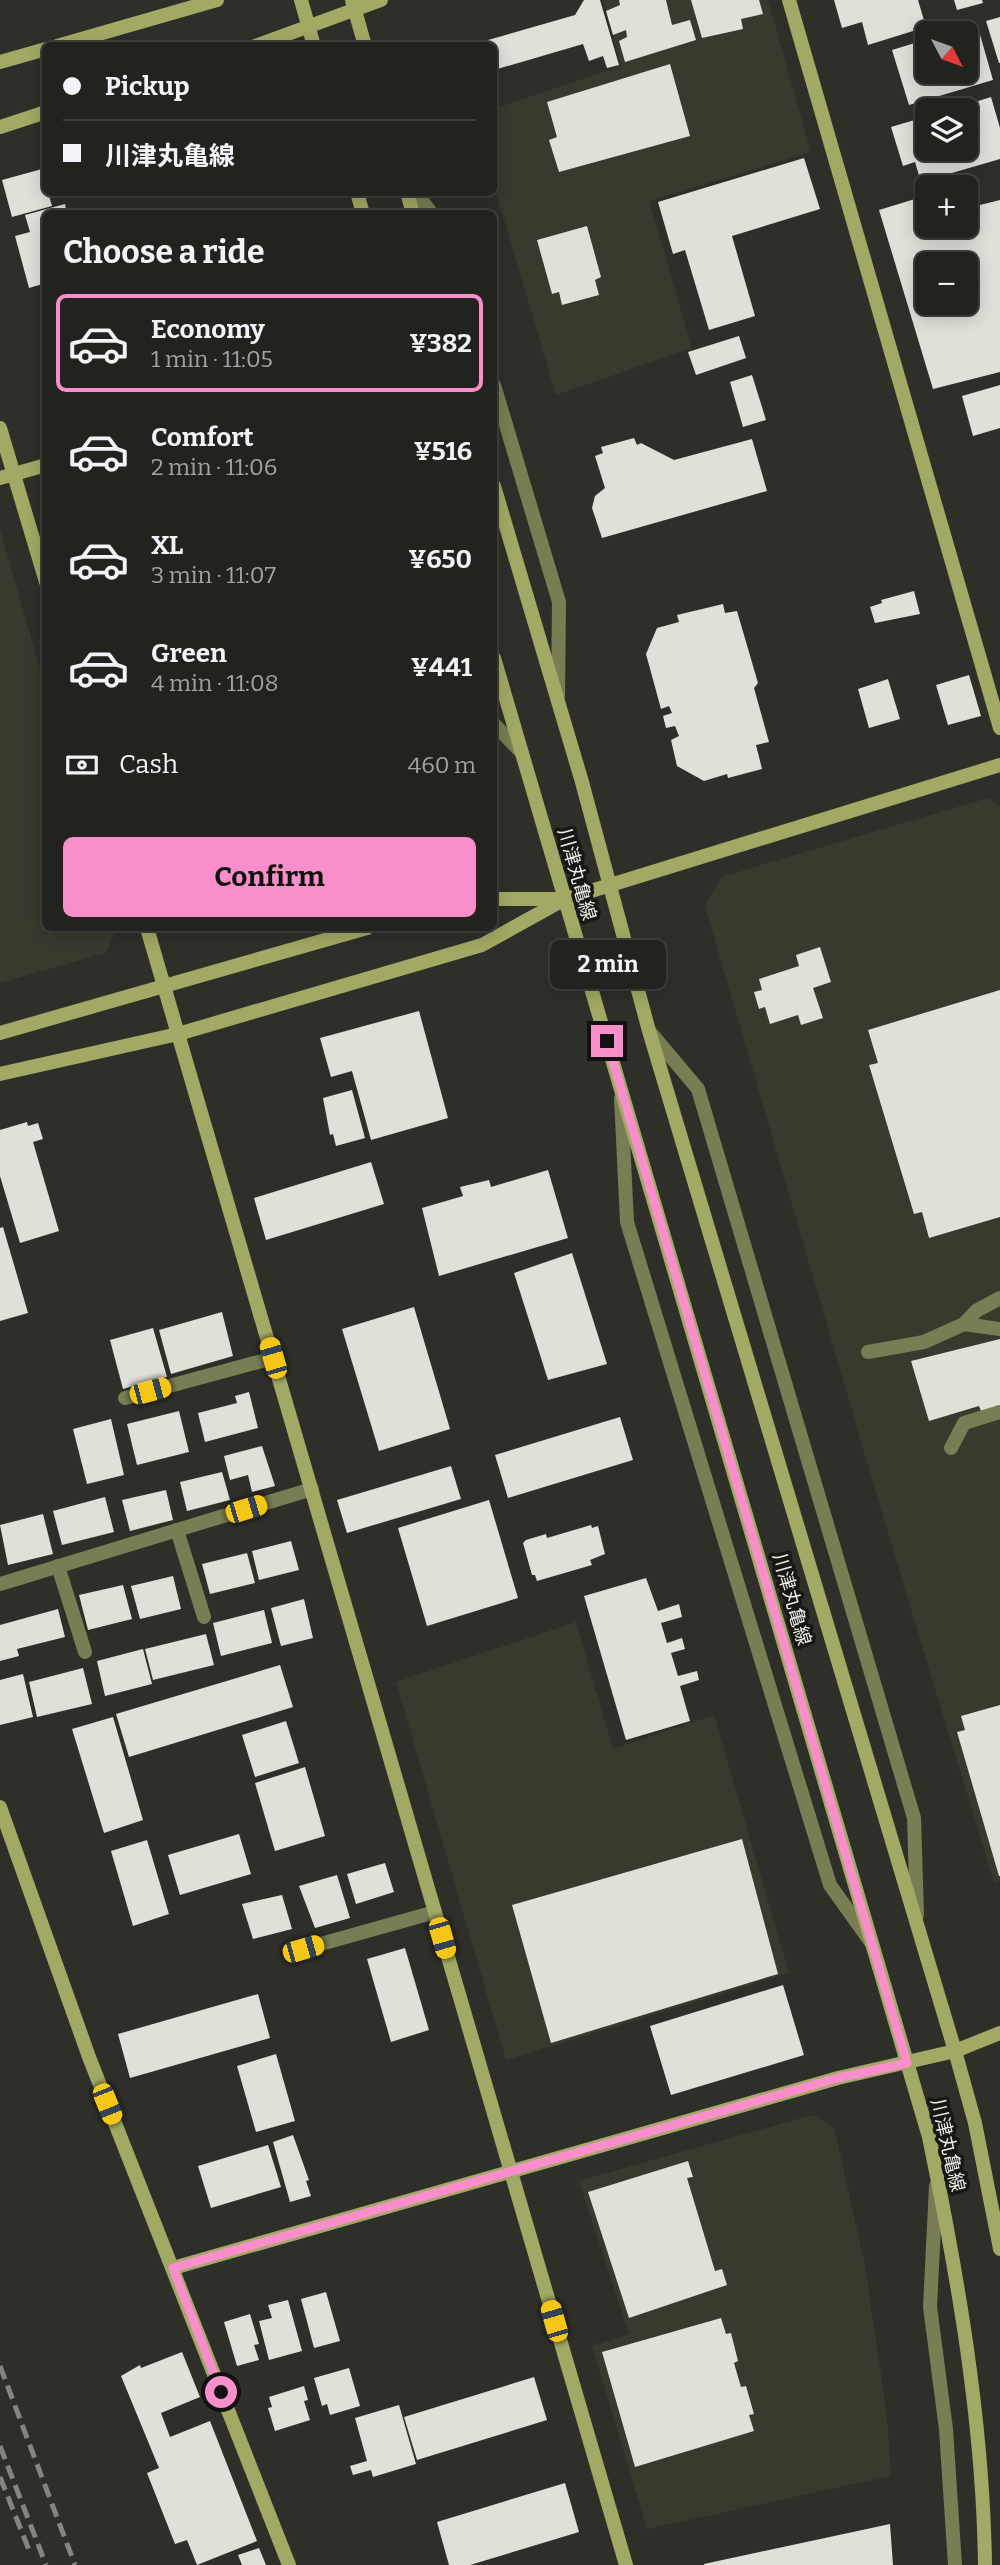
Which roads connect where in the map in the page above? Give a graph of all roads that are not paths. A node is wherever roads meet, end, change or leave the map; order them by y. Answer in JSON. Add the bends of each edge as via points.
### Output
{"nodes":[{"id":1,"x":217,"y":0,"type":"edge"},
{"id":2,"x":301,"y":0,"type":"edge"},
{"id":3,"x":381,"y":0,"type":"edge"},
{"id":4,"x":789,"y":0,"type":"edge"},
{"id":5,"x":353,"y":5,"type":"edge"},
{"id":6,"x":308,"y":27,"type":"junction"},
{"id":7,"x":71,"y":42,"type":"edge"},
{"id":8,"x":266,"y":42,"type":"edge"},
{"id":9,"x":313,"y":42,"type":"edge"},
{"id":10,"x":364,"y":42,"type":"edge"},
{"id":11,"x":42,"y":50,"type":"edge"},
{"id":12,"x":0,"y":62,"type":"edge"},
{"id":13,"x":42,"y":113,"type":"edge"},
{"id":14,"x":0,"y":127,"type":"edge"},
{"id":15,"x":497,"y":395,"type":"edge"},
{"id":16,"x":0,"y":428,"type":"edge"},
{"id":17,"x":42,"y":466,"type":"edge"},
{"id":18,"x":7,"y":476,"type":"edge"},
{"id":19,"x":497,"y":496,"type":"edge"},
{"id":20,"x":42,"y":571,"type":"edge"},
{"id":21,"x":497,"y":667,"type":"edge"},
{"id":22,"x":558,"y":704,"type":"junction"},
{"id":23,"x":497,"y":727,"type":"edge"},
{"id":24,"x":1000,"y":728,"type":"edge"},
{"id":25,"x":522,"y":753,"type":"junction"},
{"id":26,"x":1000,"y":765,"type":"edge"},
{"id":27,"x":609,"y":885,"type":"junction"},
{"id":28,"x":497,"y":899,"type":"edge"},
{"id":29,"x":565,"y":899,"type":"junction"},
{"id":30,"x":148,"y":931,"type":"edge"},
{"id":31,"x":356,"y":931,"type":"edge"},
{"id":32,"x":164,"y":986,"type":"junction"},
{"id":33,"x":649,"y":1031,"type":"junction"},
{"id":34,"x":0,"y":1033,"type":"edge"},
{"id":35,"x":178,"y":1034,"type":"junction"},
{"id":36,"x":0,"y":1074,"type":"edge"},
{"id":37,"x":620,"y":1087,"type":"junction"},
{"id":38,"x":1000,"y":1298,"type":"edge"},
{"id":39,"x":964,"y":1324,"type":"junction"},
{"id":40,"x":1000,"y":1329,"type":"edge"},
{"id":41,"x":868,"y":1352,"type":"dead end"},
{"id":42,"x":273,"y":1358,"type":"junction"},
{"id":43,"x":125,"y":1398,"type":"dead end"},
{"id":44,"x":1000,"y":1412,"type":"edge"},
{"id":45,"x":951,"y":1448,"type":"dead end"},
{"id":46,"x":312,"y":1489,"type":"junction"},
{"id":47,"x":177,"y":1530,"type":"junction"},
{"id":48,"x":58,"y":1566,"type":"junction"},
{"id":49,"x":0,"y":1584,"type":"edge"},
{"id":50,"x":204,"y":1617,"type":"dead end"},
{"id":51,"x":85,"y":1652,"type":"dead end"},
{"id":52,"x":0,"y":1807,"type":"edge"},
{"id":53,"x":435,"y":1912,"type":"junction"},
{"id":54,"x":917,"y":1925,"type":"junction"},
{"id":55,"x":875,"y":1948,"type":"junction"},
{"id":56,"x":303,"y":1949,"type":"dead end"},
{"id":57,"x":1000,"y":2033,"type":"edge"},
{"id":58,"x":956,"y":2051,"type":"junction"},
{"id":59,"x":907,"y":2063,"type":"junction"},
{"id":60,"x":510,"y":2171,"type":"junction"},
{"id":61,"x":937,"y":2175,"type":"junction"},
{"id":62,"x":988,"y":2189,"type":"junction"},
{"id":63,"x":1000,"y":2209,"type":"edge"},
{"id":64,"x":1000,"y":2249,"type":"edge"},
{"id":65,"x":173,"y":2268,"type":"junction"},
{"id":66,"x":289,"y":2565,"type":"edge"},
{"id":67,"x":626,"y":2565,"type":"edge"},
{"id":68,"x":955,"y":2565,"type":"edge"},
{"id":69,"x":985,"y":2565,"type":"edge"}],
"edges":[{"from":1,"to":7,"type":"street"},
{"from":2,"to":6,"type":"street"},
{"from":3,"to":5,"type":"street"},
{"from":4,"to":24,"type":"street"},
{"from":5,"to":6,"type":"street"},
{"from":5,"to":10,"type":"street"},
{"from":6,"to":8,"type":"street"},
{"from":6,"to":9,"type":"street"},
{"from":11,"to":12,"type":"street"},
{"from":13,"to":14,"type":"street"},
{"from":15,"to":22,"type":"street","via":[[559,602]]},
{"from":16,"to":18,"type":"street"},
{"from":17,"to":18,"type":"street"},
{"from":18,"to":20,"type":"street"},
{"from":19,"to":22,"type":"street","name":"川津丸亀線"},
{"from":21,"to":25,"type":"street","name":"川津丸亀線"},
{"from":22,"to":27,"type":"street","name":"川津丸亀線"},
{"from":23,"to":25,"type":"street"},
{"from":25,"to":29,"type":"street","name":"川津丸亀線"},
{"from":26,"to":27,"type":"street"},
{"from":27,"to":29,"type":"street"},
{"from":27,"to":33,"type":"street","name":"川津丸亀線"},
{"from":28,"to":29,"type":"street"},
{"from":29,"to":35,"type":"street","via":[[482,945]]},
{"from":29,"to":37,"type":"street","name":"川津丸亀線"},
{"from":30,"to":32,"type":"street"},
{"from":31,"to":32,"type":"street"},
{"from":32,"to":34,"type":"street"},
{"from":32,"to":35,"type":"street"},
{"from":33,"to":54,"type":"street","name":"川津丸亀線"},
{"from":33,"to":54,"type":"street","via":[[698,1089],[914,1818]]},
{"from":35,"to":36,"type":"street"},
{"from":35,"to":42,"type":"street"},
{"from":37,"to":55,"type":"street","name":"川津丸亀線"},
{"from":37,"to":55,"type":"street","via":[[627,1222],[830,1885]]},
{"from":38,"to":39,"type":"street","via":[[976,1311]]},
{"from":39,"to":40,"type":"street"},
{"from":39,"to":41,"type":"street","via":[[924,1342]]},
{"from":42,"to":43,"type":"street"},
{"from":42,"to":46,"type":"street"},
{"from":44,"to":45,"type":"street","via":[[964,1423]]},
{"from":46,"to":47,"type":"street"},
{"from":46,"to":53,"type":"street"},
{"from":47,"to":48,"type":"street"},
{"from":47,"to":50,"type":"street"},
{"from":48,"to":49,"type":"street"},
{"from":48,"to":51,"type":"street"},
{"from":52,"to":65,"type":"street","via":[[89,2057]]},
{"from":53,"to":56,"type":"street"},
{"from":53,"to":60,"type":"street"},
{"from":54,"to":58,"type":"street","name":"川津丸亀線"},
{"from":55,"to":59,"type":"street","name":"川津丸亀線"},
{"from":57,"to":58,"type":"street"},
{"from":58,"to":59,"type":"street"},
{"from":58,"to":62,"type":"street","name":"川津丸亀線"},
{"from":59,"to":60,"type":"street","via":[[838,2078]]},
{"from":59,"to":61,"type":"street","name":"川津丸亀線"},
{"from":60,"to":65,"type":"street"},
{"from":60,"to":67,"type":"street"},
{"from":61,"to":68,"type":"street","via":[[930,2307],[946,2428]]},
{"from":61,"to":69,"type":"street","name":"川津丸亀線","via":[[977,2428]]},
{"from":62,"to":63,"type":"street"},
{"from":62,"to":64,"type":"street","name":"川津丸亀線"},
{"from":65,"to":66,"type":"street"}]}
